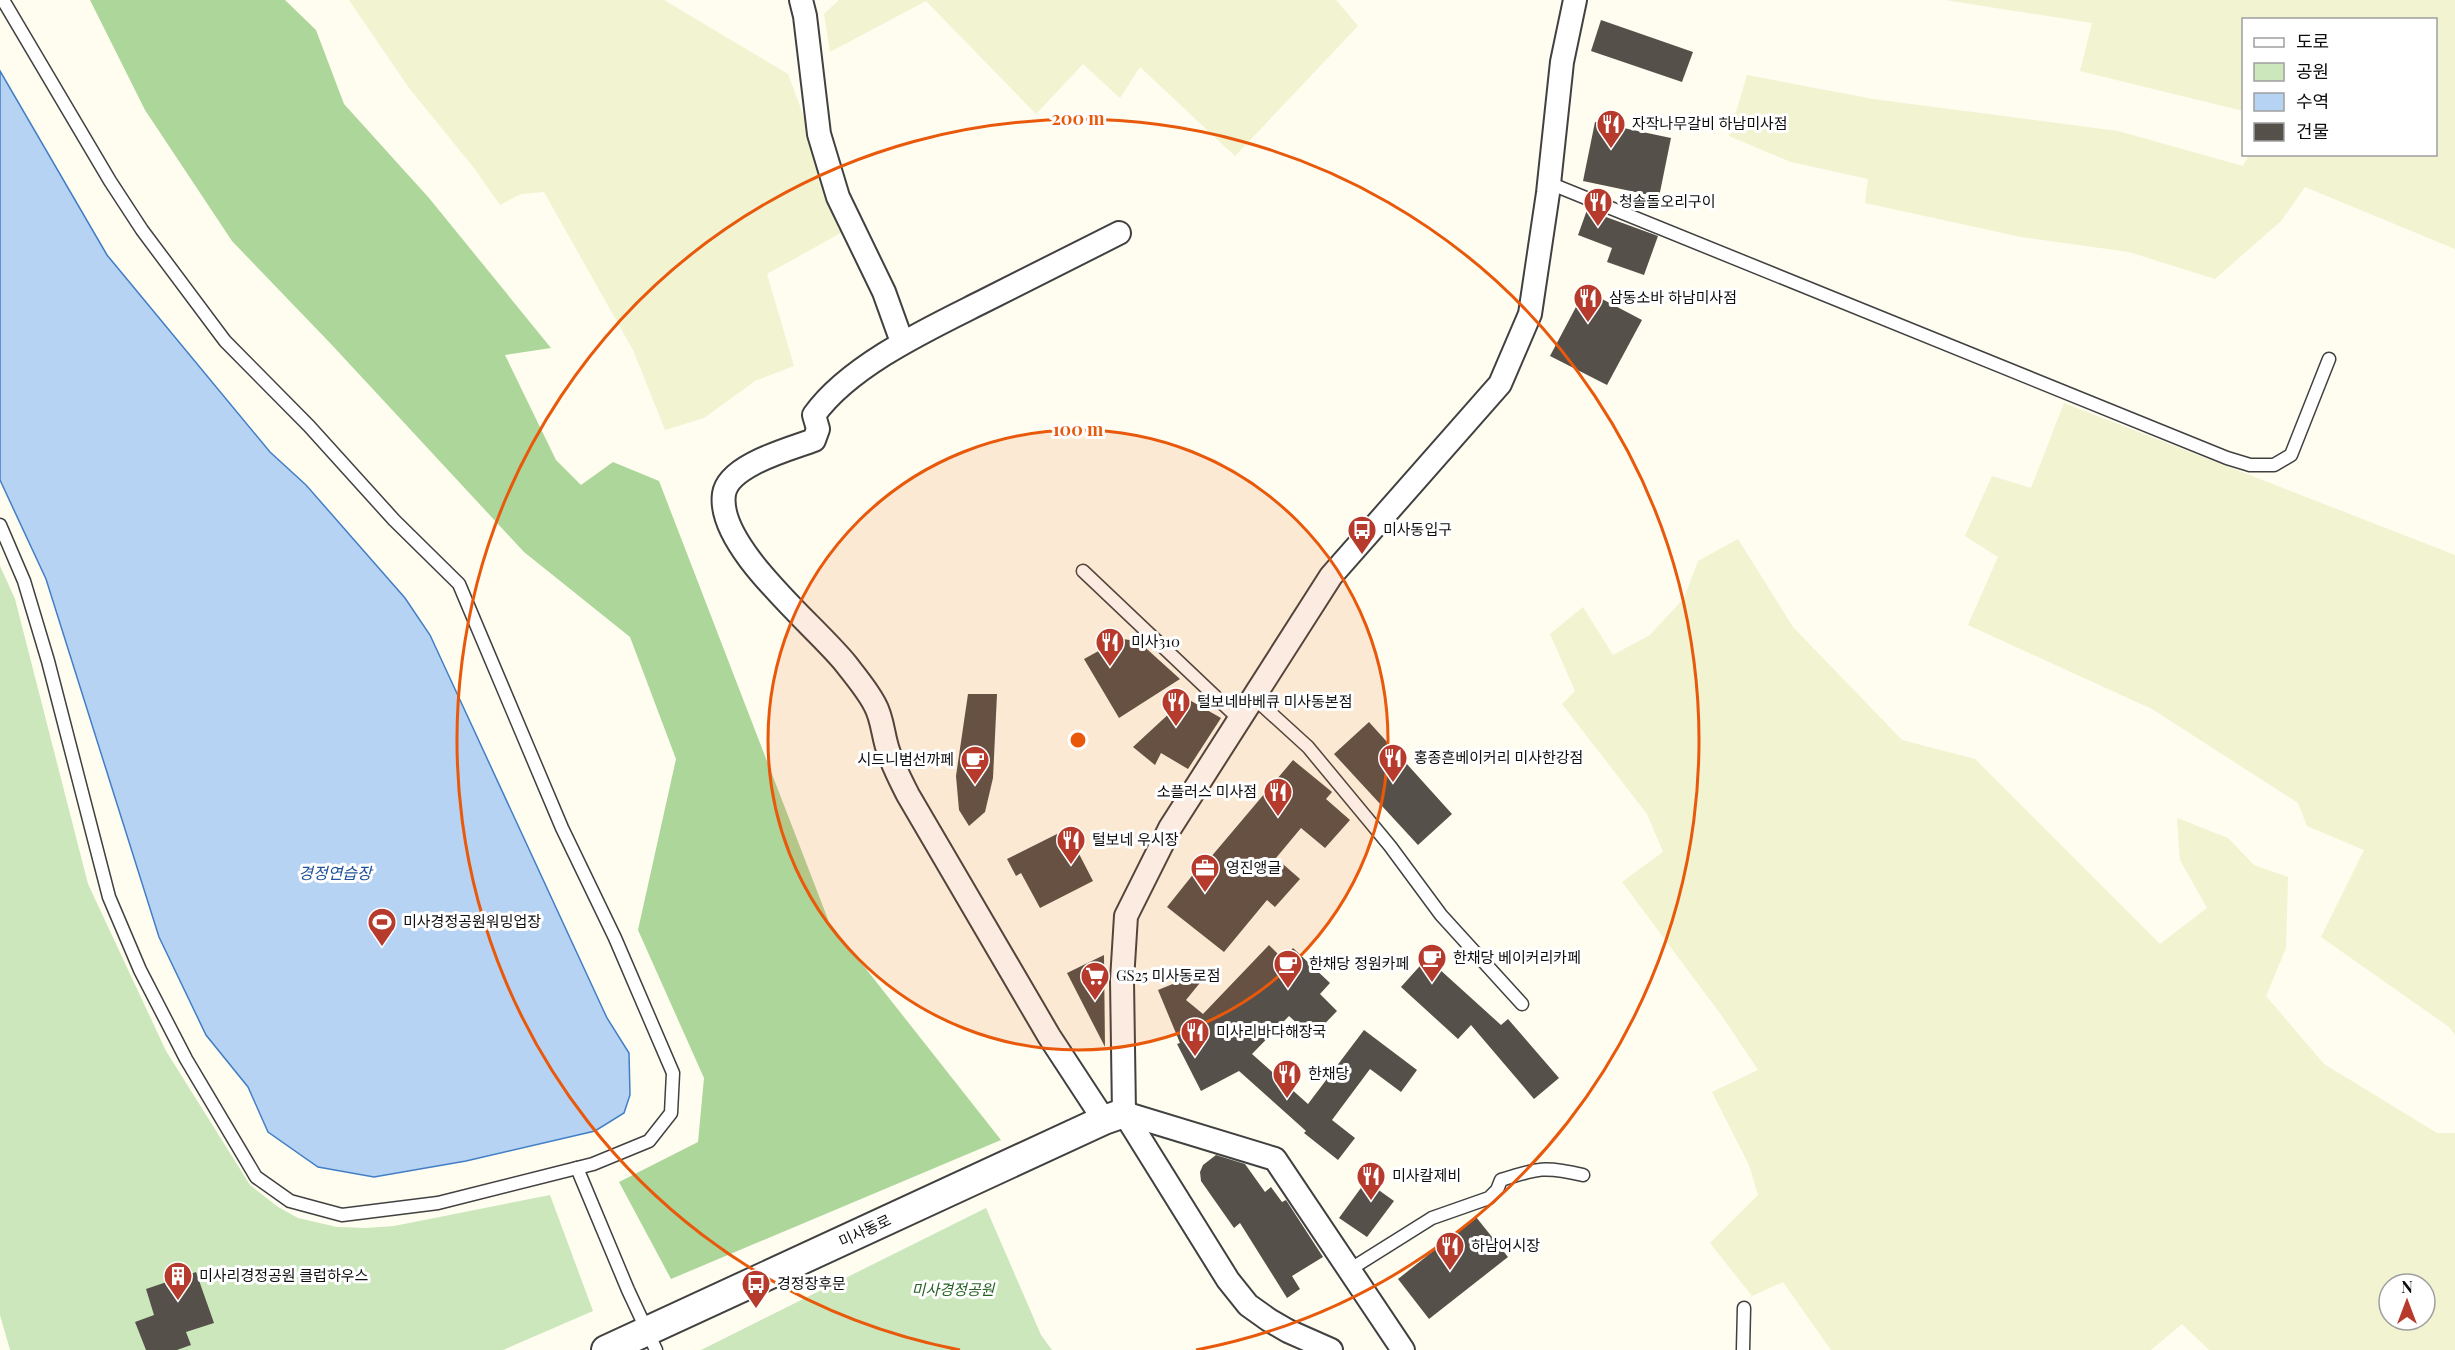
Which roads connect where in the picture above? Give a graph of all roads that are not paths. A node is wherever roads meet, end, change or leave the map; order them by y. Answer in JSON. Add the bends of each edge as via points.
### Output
{"nodes":[{"id":1,"x":3,"y":0,"type":"edge"},
{"id":2,"x":801,"y":0,"type":"edge"},
{"id":3,"x":1575,"y":0,"type":"edge"},
{"id":4,"x":1549,"y":183,"type":"junction"},
{"id":5,"x":1119,"y":233,"type":"dead end"},
{"id":6,"x":902,"y":342,"type":"junction"},
{"id":7,"x":2329,"y":360,"type":"dead end"},
{"id":8,"x":0,"y":525,"type":"edge"},
{"id":9,"x":1083,"y":571,"type":"dead end"},
{"id":10,"x":1253,"y":697,"type":"junction"},
{"id":11,"x":1239,"y":719,"type":"junction"},
{"id":12,"x":1522,"y":1004,"type":"dead end"},
{"id":13,"x":1114,"y":1116,"type":"junction"},
{"id":14,"x":577,"y":1168,"type":"junction"},
{"id":15,"x":1583,"y":1175,"type":"dead end"},
{"id":16,"x":1349,"y":1270,"type":"junction"},
{"id":17,"x":1744,"y":1308,"type":"dead end"},
{"id":18,"x":652,"y":1341,"type":"edge"},
{"id":19,"x":1288,"y":1341,"type":"edge"},
{"id":20,"x":606,"y":1350,"type":"edge"},
{"id":21,"x":1331,"y":1350,"type":"edge"},
{"id":22,"x":1403,"y":1350,"type":"edge"},
{"id":23,"x":1743,"y":1350,"type":"edge"}],
"edges":[{"from":1,"to":14,"type":"lane","via":[[110,181],[225,340],[459,584],[558,818],[673,1073],[671,1113],[649,1141]]},
{"from":2,"to":6,"type":"street","via":[[819,135],[837,195],[884,292]]},
{"from":3,"to":4,"type":"street","via":[[1562,62]]},
{"from":4,"to":7,"type":"lane","via":[[2250,465],[2274,465],[2291,455]]},
{"from":4,"to":10,"type":"street","via":[[1530,314],[1500,384],[1331,576]]},
{"from":5,"to":6,"type":"street"},
{"from":6,"to":13,"type":"street","via":[[834,392],[819,408],[814,415],[818,429],[814,440],[760,461],[732,477],[724,492],[724,513],[734,538],[845,663],[876,706],[889,754],[908,795],[1049,1036]]},
{"from":8,"to":14,"type":"lane","via":[[24,581],[48,661],[109,897],[140,970],[186,1059],[256,1178],[290,1201],[342,1215],[438,1203]]},
{"from":9,"to":11,"type":"lane"},
{"from":10,"to":11,"type":"street"},
{"from":10,"to":12,"type":"lane","via":[[1308,747],[1441,915]]},
{"from":11,"to":13,"type":"street","via":[[1170,828],[1126,916]]},
{"from":13,"to":16,"type":"street","via":[[1275,1159]]},
{"from":13,"to":18,"type":"street","name":"미사동로"},
{"from":13,"to":19,"type":"street","via":[[1228,1280],[1248,1305]]},
{"from":14,"to":18,"type":"lane"},
{"from":15,"to":16,"type":"lane","via":[[1537,1168],[1501,1180],[1489,1198],[1432,1218]]},
{"from":16,"to":22,"type":"street"},
{"from":17,"to":23,"type":"lane"},
{"from":18,"to":20,"type":"street","name":"미사동로"},
{"from":19,"to":21,"type":"street"}]}
